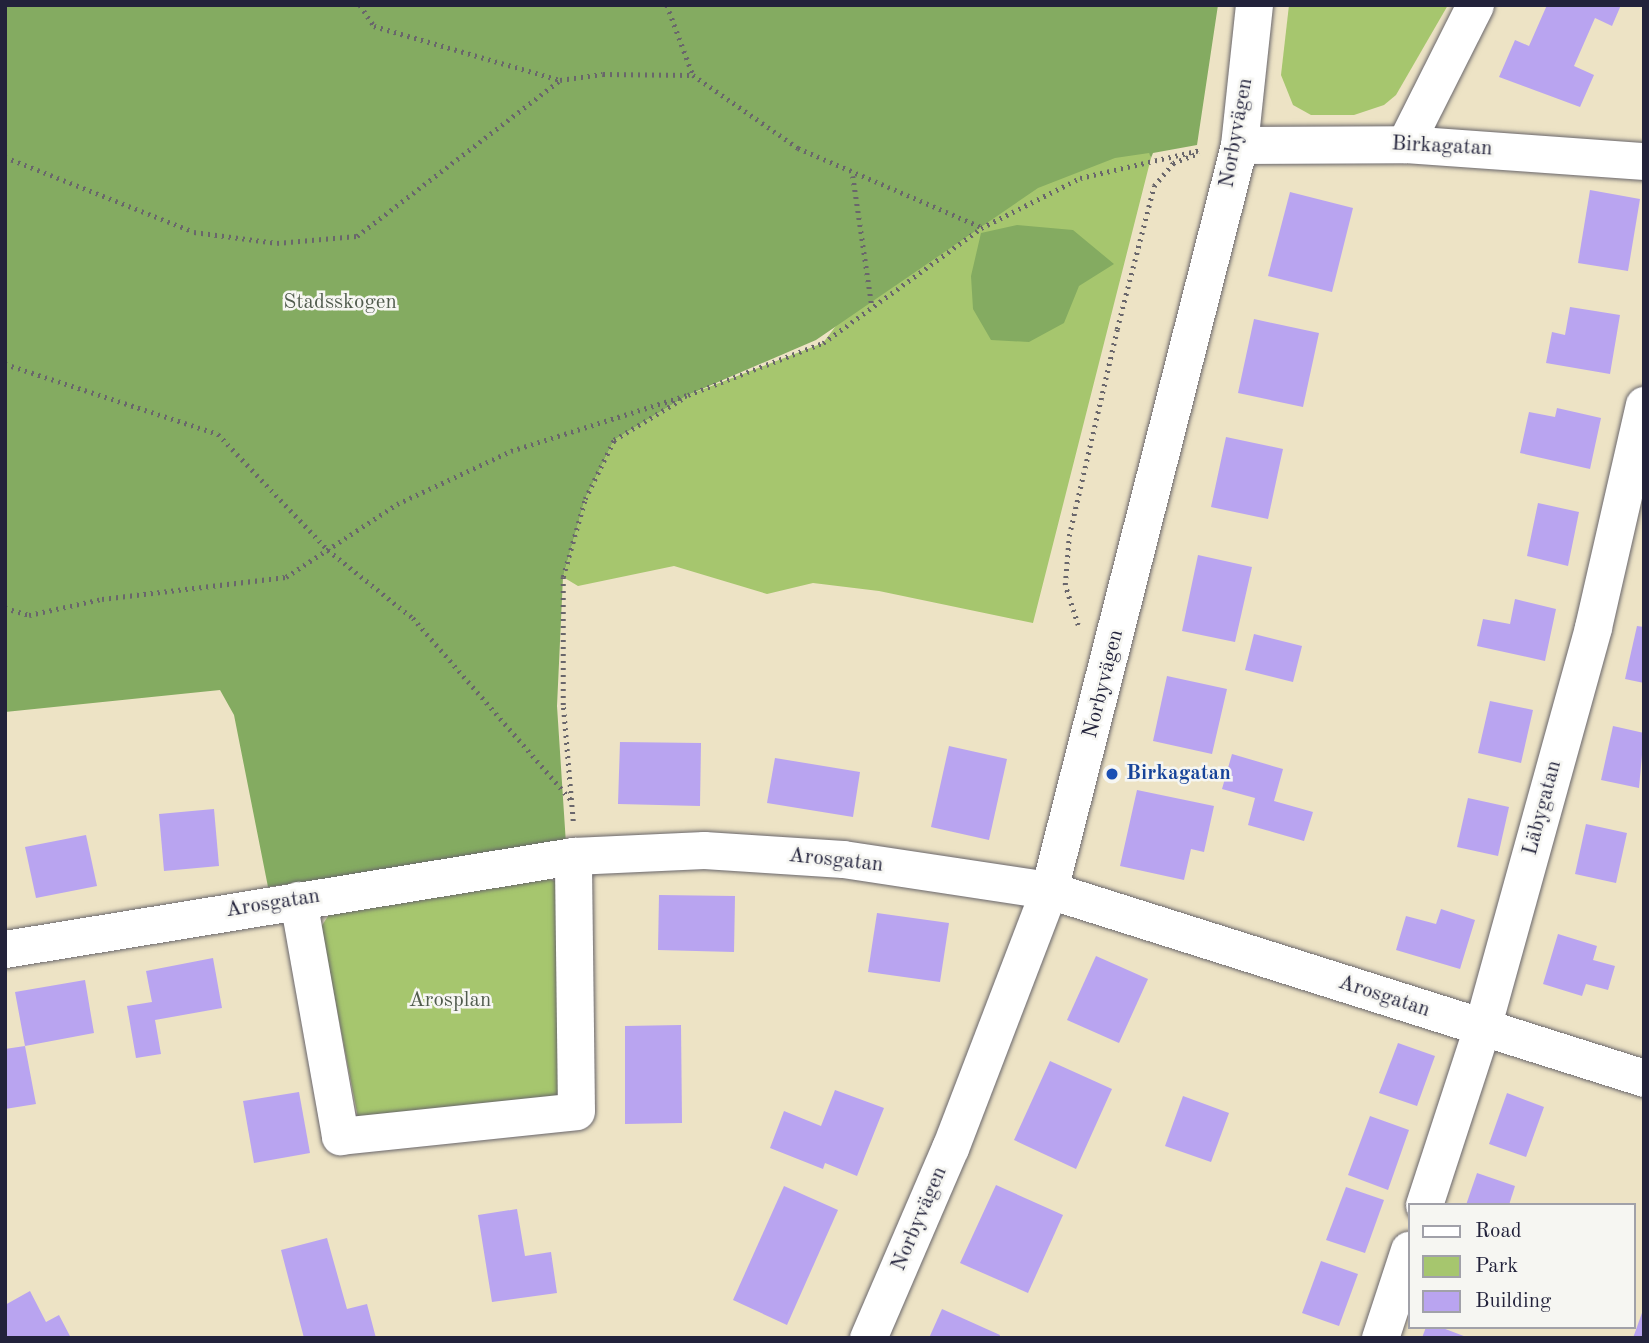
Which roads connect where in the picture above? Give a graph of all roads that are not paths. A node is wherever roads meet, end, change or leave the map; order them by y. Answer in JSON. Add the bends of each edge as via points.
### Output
{"nodes":[{"id":1,"x":1254,"y":5,"type":"edge"},
{"id":2,"x":1475,"y":5,"type":"edge"},
{"id":3,"x":1405,"y":144,"type":"junction"},
{"id":4,"x":1224,"y":146,"type":"junction"},
{"id":5,"x":1644,"y":161,"type":"edge"},
{"id":6,"x":1644,"y":405,"type":"edge"},
{"id":7,"x":573,"y":856,"type":"junction"},
{"id":8,"x":1049,"y":890,"type":"junction"},
{"id":9,"x":298,"y":900,"type":"junction"},
{"id":10,"x":5,"y":949,"type":"edge"},
{"id":11,"x":1482,"y":1028,"type":"junction"},
{"id":12,"x":1644,"y":1078,"type":"edge"},
{"id":13,"x":1425,"y":1203,"type":"edge"},
{"id":14,"x":1408,"y":1253,"type":"edge"},
{"id":15,"x":868,"y":1338,"type":"edge"},
{"id":16,"x":1380,"y":1338,"type":"edge"}],
"edges":[{"from":1,"to":4,"type":"street","name":"Norbyvägen"},
{"from":2,"to":3,"type":"street"},
{"from":3,"to":4,"type":"street","name":"Birkagatan"},
{"from":3,"to":5,"type":"street","name":"Birkagatan"},
{"from":4,"to":8,"type":"street","name":"Norbyvägen"},
{"from":6,"to":11,"type":"street","name":"Läbygatan","via":[[1593,627]]},
{"from":7,"to":8,"type":"street","name":"Arosgatan","via":[[704,850],[843,859]]},
{"from":7,"to":9,"type":"street","name":"Arosgatan"},
{"from":7,"to":9,"type":"street","via":[[576,1111],[340,1136]]},
{"from":8,"to":11,"type":"street","name":"Arosgatan"},
{"from":8,"to":15,"type":"street","name":"Norbyvägen","via":[[950,1148]]},
{"from":9,"to":10,"type":"street","name":"Arosgatan"},
{"from":11,"to":12,"type":"street","name":"Arosgatan"},
{"from":11,"to":13,"type":"street","name":"Läbygatan"},
{"from":14,"to":16,"type":"street"}]}
